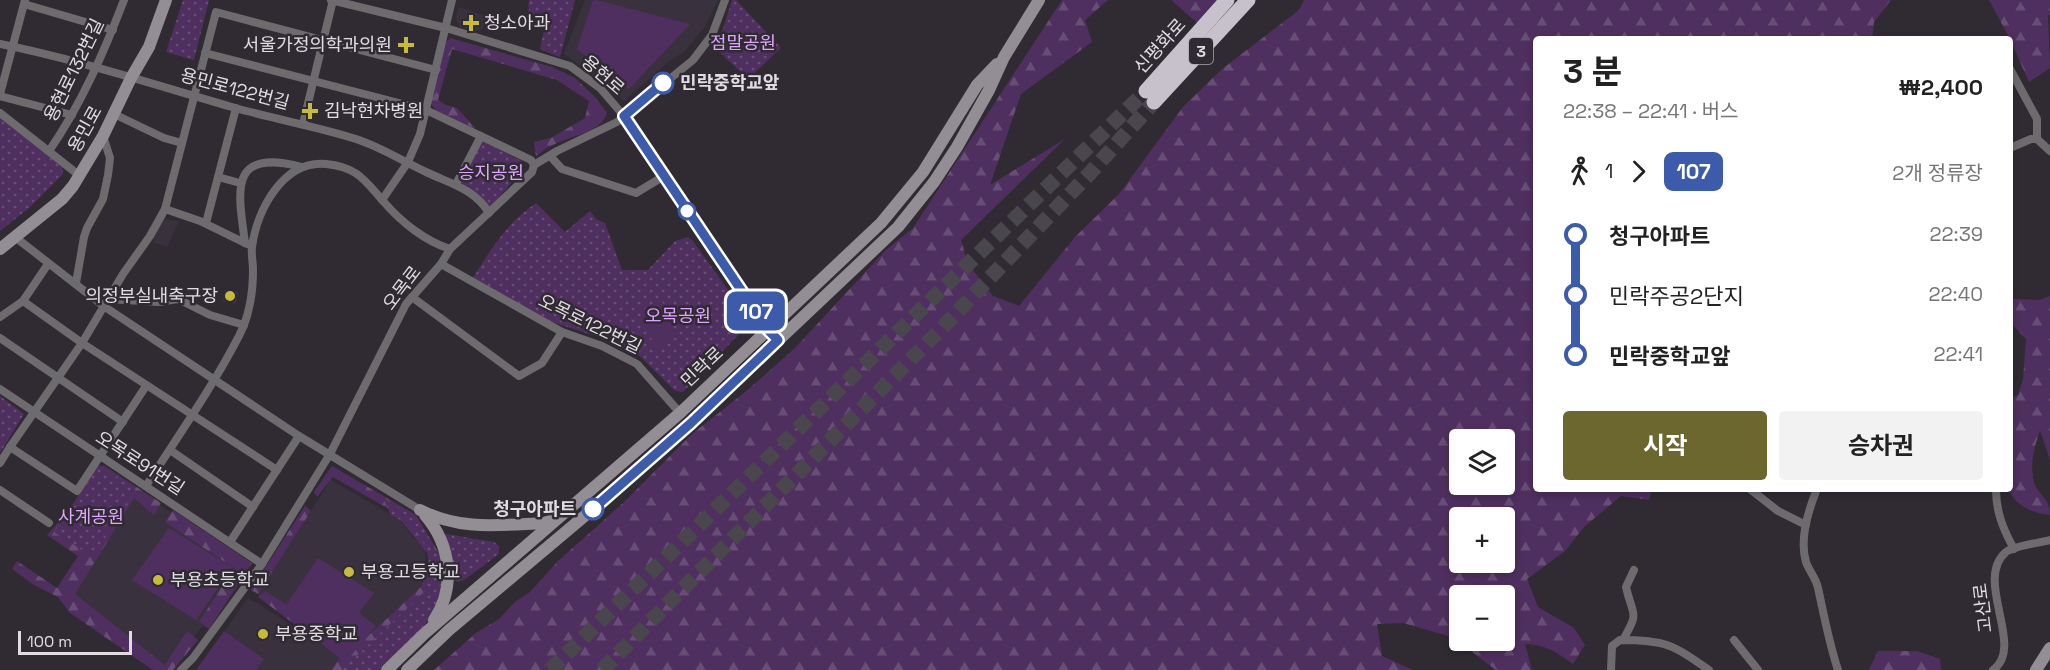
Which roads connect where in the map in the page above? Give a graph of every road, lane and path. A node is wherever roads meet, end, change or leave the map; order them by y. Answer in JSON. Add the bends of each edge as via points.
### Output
{"nodes":[{"id":1,"x":124,"y":0,"type":"edge"},
{"id":2,"x":166,"y":0,"type":"edge"},
{"id":3,"x":332,"y":0,"type":"edge"},
{"id":4,"x":452,"y":0,"type":"edge"},
{"id":5,"x":725,"y":0,"type":"edge"},
{"id":6,"x":1039,"y":0,"type":"edge"},
{"id":7,"x":1227,"y":0,"type":"edge"},
{"id":8,"x":1248,"y":0,"type":"edge"},
{"id":9,"x":25,"y":2,"type":"edge"},
{"id":10,"x":446,"y":28,"type":"junction"},
{"id":11,"x":113,"y":30,"type":"junction"},
{"id":12,"x":324,"y":40,"type":"junction"},
{"id":13,"x":0,"y":44,"type":"edge"},
{"id":14,"x":13,"y":46,"type":"junction"},
{"id":15,"x":205,"y":53,"type":"junction"},
{"id":16,"x":1004,"y":57,"type":"junction"},
{"id":17,"x":96,"y":67,"type":"junction"},
{"id":18,"x":436,"y":70,"type":"junction"},
{"id":19,"x":2013,"y":75,"type":"edge"},
{"id":20,"x":131,"y":78,"type":"junction"},
{"id":21,"x":315,"y":80,"type":"junction"},
{"id":22,"x":0,"y":95,"type":"edge"},
{"id":23,"x":194,"y":96,"type":"junction"},
{"id":24,"x":236,"y":108,"type":"junction"},
{"id":25,"x":426,"y":110,"type":"junction"},
{"id":26,"x":0,"y":112,"type":"edge"},
{"id":27,"x":114,"y":114,"type":"junction"},
{"id":28,"x":72,"y":115,"type":"junction"},
{"id":29,"x":624,"y":116,"type":"junction"},
{"id":30,"x":303,"y":124,"type":"junction"},
{"id":31,"x":103,"y":136,"type":"junction"},
{"id":32,"x":481,"y":136,"type":"junction"},
{"id":33,"x":2037,"y":139,"type":"junction"},
{"id":34,"x":182,"y":143,"type":"junction"},
{"id":35,"x":2013,"y":147,"type":"edge"},
{"id":36,"x":2050,"y":151,"type":"edge"},
{"id":37,"x":49,"y":152,"type":"junction"},
{"id":38,"x":551,"y":157,"type":"junction"},
{"id":39,"x":408,"y":162,"type":"junction"},
{"id":40,"x":534,"y":165,"type":"junction"},
{"id":41,"x":302,"y":167,"type":"junction"},
{"id":42,"x":80,"y":176,"type":"junction"},
{"id":43,"x":664,"y":176,"type":"junction"},
{"id":44,"x":218,"y":177,"type":"junction"},
{"id":45,"x":240,"y":183,"type":"junction"},
{"id":46,"x":456,"y":184,"type":"junction"},
{"id":47,"x":382,"y":200,"type":"junction"},
{"id":48,"x":165,"y":209,"type":"junction"},
{"id":49,"x":489,"y":213,"type":"junction"},
{"id":50,"x":206,"y":223,"type":"junction"},
{"id":51,"x":15,"y":237,"type":"junction"},
{"id":52,"x":249,"y":245,"type":"junction"},
{"id":53,"x":0,"y":249,"type":"edge"},
{"id":54,"x":450,"y":249,"type":"junction"},
{"id":55,"x":48,"y":264,"type":"junction"},
{"id":56,"x":441,"y":264,"type":"junction"},
{"id":57,"x":76,"y":284,"type":"junction"},
{"id":58,"x":412,"y":297,"type":"junction"},
{"id":59,"x":23,"y":301,"type":"junction"},
{"id":60,"x":107,"y":303,"type":"junction"},
{"id":61,"x":0,"y":317,"type":"edge"},
{"id":62,"x":244,"y":325,"type":"junction"},
{"id":63,"x":768,"y":330,"type":"junction"},
{"id":64,"x":562,"y":332,"type":"junction"},
{"id":65,"x":0,"y":338,"type":"edge"},
{"id":66,"x":778,"y":340,"type":"junction"},
{"id":67,"x":82,"y":343,"type":"junction"},
{"id":68,"x":58,"y":378,"type":"junction"},
{"id":69,"x":216,"y":379,"type":"junction"},
{"id":70,"x":146,"y":386,"type":"junction"},
{"id":71,"x":0,"y":389,"type":"edge"},
{"id":72,"x":34,"y":413,"type":"junction"},
{"id":73,"x":680,"y":413,"type":"junction"},
{"id":74,"x":192,"y":416,"type":"junction"},
{"id":75,"x":123,"y":422,"type":"junction"},
{"id":76,"x":299,"y":436,"type":"junction"},
{"id":77,"x":10,"y":447,"type":"junction"},
{"id":78,"x":170,"y":450,"type":"junction"},
{"id":79,"x":330,"y":454,"type":"junction"},
{"id":80,"x":100,"y":457,"type":"junction"},
{"id":81,"x":0,"y":463,"type":"edge"},
{"id":82,"x":277,"y":470,"type":"junction"},
{"id":83,"x":146,"y":486,"type":"junction"},
{"id":84,"x":0,"y":490,"type":"edge"},
{"id":85,"x":1754,"y":492,"type":"edge"},
{"id":86,"x":1816,"y":492,"type":"edge"},
{"id":87,"x":1996,"y":492,"type":"edge"},
{"id":88,"x":253,"y":507,"type":"junction"},
{"id":89,"x":420,"y":510,"type":"junction"},
{"id":90,"x":561,"y":517,"type":"junction"},
{"id":91,"x":49,"y":523,"type":"dead end"},
{"id":92,"x":508,"y":524,"type":"junction"},
{"id":93,"x":1806,"y":525,"type":"junction"},
{"id":94,"x":2050,"y":540,"type":"edge"},
{"id":95,"x":230,"y":542,"type":"junction"},
{"id":96,"x":530,"y":543,"type":"junction"},
{"id":97,"x":2014,"y":549,"type":"junction"},
{"id":98,"x":262,"y":564,"type":"junction"},
{"id":99,"x":1634,"y":570,"type":"dead end"},
{"id":100,"x":424,"y":634,"type":"junction"},
{"id":101,"x":1623,"y":640,"type":"junction"},
{"id":102,"x":1734,"y":640,"type":"dead end"},
{"id":103,"x":2050,"y":648,"type":"edge"},
{"id":104,"x":181,"y":670,"type":"edge"},
{"id":105,"x":387,"y":670,"type":"edge"},
{"id":106,"x":407,"y":670,"type":"edge"},
{"id":107,"x":1611,"y":670,"type":"edge"},
{"id":108,"x":1709,"y":670,"type":"edge"},
{"id":109,"x":1758,"y":670,"type":"edge"},
{"id":110,"x":1838,"y":670,"type":"edge"},
{"id":111,"x":1993,"y":670,"type":"edge"},
{"id":112,"x":2036,"y":670,"type":"edge"}],
"edges":[{"from":1,"to":11,"type":"street","name":"용현로132번길"},
{"from":2,"to":20,"type":"main road","name":"용민로","via":[[149,46]]},
{"from":3,"to":10,"type":"street","name":"용현로"},
{"from":3,"to":12,"type":"street"},
{"from":4,"to":10,"type":"street"},
{"from":5,"to":29,"type":"street","name":"오목로","via":[[712,35],[693,60]]},
{"from":6,"to":16,"type":"main road","name":"민락로"},
{"from":7,"to":8,"type":"highway","name":"신평화로","number":"3","via":[[1150,97]]},
{"from":9,"to":11,"type":"street"},
{"from":9,"to":14,"type":"street"},
{"from":10,"to":18,"type":"street"},
{"from":10,"to":29,"type":"street","name":"용현로","via":[[570,66],[600,88]]},
{"from":11,"to":17,"type":"street","name":"용현로132번길"},
{"from":12,"to":15,"type":"street","via":[[216,12]]},
{"from":12,"to":18,"type":"street"},
{"from":12,"to":21,"type":"street"},
{"from":13,"to":14,"type":"street","name":"용민로122번길"},
{"from":14,"to":17,"type":"street","name":"용민로122번길"},
{"from":14,"to":22,"type":"street"},
{"from":15,"to":21,"type":"street"},
{"from":15,"to":23,"type":"street"},
{"from":16,"to":63,"type":"main road","name":"민락로","via":[[977,85],[923,172],[895,207]]},
{"from":16,"to":66,"type":"main road","name":"민락로","via":[[957,147],[921,199],[898,227]]},
{"from":17,"to":20,"type":"street","name":"용민로122번길"},
{"from":17,"to":28,"type":"street","name":"용현로132번길"},
{"from":18,"to":25,"type":"street"},
{"from":19,"to":33,"type":"street","via":[[2037,119]]},
{"from":20,"to":23,"type":"street","name":"용민로122번길"},
{"from":20,"to":27,"type":"main road","name":"용민로"},
{"from":21,"to":25,"type":"street"},
{"from":21,"to":30,"type":"street"},
{"from":22,"to":28,"type":"street"},
{"from":23,"to":24,"type":"street","name":"용민로122번길"},
{"from":23,"to":34,"type":"street"},
{"from":24,"to":30,"type":"street","name":"용민로122번길"},
{"from":24,"to":44,"type":"street"},
{"from":25,"to":32,"type":"street"},
{"from":25,"to":39,"type":"street"},
{"from":26,"to":37,"type":"street"},
{"from":27,"to":31,"type":"main road","name":"용민로"},
{"from":27,"to":34,"type":"street"},
{"from":28,"to":37,"type":"street","name":"용현로132번길"},
{"from":29,"to":38,"type":"street","name":"오목로"},
{"from":29,"to":43,"type":"street","name":"용현로"},
{"from":30,"to":39,"type":"street","name":"용민로122번길","via":[[356,139]]},
{"from":31,"to":42,"type":"main road","name":"용민로"},
{"from":31,"to":57,"type":"street","via":[[110,158],[103,199],[84,237]]},
{"from":32,"to":40,"type":"street"},
{"from":32,"to":46,"type":"street"},
{"from":33,"to":35,"type":"street"},
{"from":33,"to":36,"type":"street"},
{"from":34,"to":48,"type":"street"},
{"from":37,"to":42,"type":"street"},
{"from":38,"to":40,"type":"street","name":"오목로"},
{"from":38,"to":43,"type":"street","via":[[562,169],[636,193]]},
{"from":39,"to":46,"type":"street","name":"용민로122번길"},
{"from":39,"to":47,"type":"street"},
{"from":40,"to":49,"type":"street","name":"오목로","via":[[532,172]]},
{"from":41,"to":45,"type":"street","via":[[259,164],[246,170]]},
{"from":41,"to":47,"type":"street","via":[[326,164],[354,171]]},
{"from":41,"to":52,"type":"street","via":[[279,185],[265,205]]},
{"from":42,"to":51,"type":"main road","name":"용민로","via":[[62,199]]},
{"from":43,"to":63,"type":"street","name":"용현로"},
{"from":44,"to":45,"type":"street"},
{"from":44,"to":50,"type":"street"},
{"from":45,"to":52,"type":"street"},
{"from":46,"to":49,"type":"street","name":"용민로122번길"},
{"from":47,"to":54,"type":"street","via":[[412,228]]},
{"from":48,"to":50,"type":"street"},
{"from":48,"to":60,"type":"street"},
{"from":49,"to":54,"type":"street","name":"오목로"},
{"from":50,"to":52,"type":"street"},
{"from":51,"to":53,"type":"main road","name":"용민로"},
{"from":51,"to":55,"type":"street"},
{"from":52,"to":62,"type":"street","via":[[252,291]]},
{"from":54,"to":56,"type":"street","name":"오목로"},
{"from":55,"to":57,"type":"street"},
{"from":55,"to":59,"type":"street"},
{"from":56,"to":58,"type":"street","name":"오목로"},
{"from":56,"to":64,"type":"street","name":"오목로122번길"},
{"from":57,"to":60,"type":"street"},
{"from":58,"to":64,"type":"street","via":[[519,376],[542,363]]},
{"from":58,"to":79,"type":"street","name":"오목로","via":[[391,330]]},
{"from":59,"to":61,"type":"street"},
{"from":59,"to":67,"type":"street"},
{"from":60,"to":62,"type":"street","via":[[177,299]]},
{"from":60,"to":67,"type":"street"},
{"from":60,"to":69,"type":"street"},
{"from":62,"to":69,"type":"street"},
{"from":63,"to":66,"type":"street","name":"용현로"},
{"from":63,"to":73,"type":"main road","name":"민락로"},
{"from":64,"to":73,"type":"street","name":"오목로122번길","via":[[637,364]]},
{"from":65,"to":68,"type":"street"},
{"from":66,"to":106,"type":"main road","name":"민락로","via":[[683,430]]},
{"from":67,"to":68,"type":"street"},
{"from":67,"to":70,"type":"street"},
{"from":68,"to":72,"type":"street"},
{"from":68,"to":75,"type":"street"},
{"from":69,"to":74,"type":"street"},
{"from":69,"to":76,"type":"street"},
{"from":70,"to":74,"type":"street"},
{"from":70,"to":75,"type":"street"},
{"from":71,"to":72,"type":"street","name":"오목로91번길"},
{"from":72,"to":77,"type":"street"},
{"from":72,"to":80,"type":"street","name":"오목로91번길"},
{"from":73,"to":90,"type":"main road","name":"민락로"},
{"from":74,"to":78,"type":"street"},
{"from":74,"to":82,"type":"street"},
{"from":75,"to":80,"type":"street"},
{"from":76,"to":79,"type":"street"},
{"from":76,"to":82,"type":"street"},
{"from":77,"to":80,"type":"street","via":[[77,491]]},
{"from":77,"to":81,"type":"street"},
{"from":78,"to":83,"type":"street"},
{"from":78,"to":88,"type":"street"},
{"from":79,"to":89,"type":"street"},
{"from":79,"to":98,"type":"street","name":"오목로"},
{"from":80,"to":83,"type":"street","name":"오목로91번길"},
{"from":82,"to":88,"type":"street"},
{"from":83,"to":95,"type":"street","name":"오목로91번길"},
{"from":84,"to":91,"type":"street"},
{"from":85,"to":93,"type":"street","via":[[1778,511]]},
{"from":86,"to":93,"type":"street"},
{"from":87,"to":97,"type":"street","via":[[2000,519]]},
{"from":88,"to":95,"type":"street"},
{"from":89,"to":92,"type":"main road","via":[[465,525]]},
{"from":89,"to":100,"type":"main road","via":[[442,539],[448,568],[445,598]]},
{"from":90,"to":92,"type":"main road","via":[[544,523]]},
{"from":90,"to":96,"type":"main road","name":"민락로"},
{"from":92,"to":96,"type":"main road"},
{"from":93,"to":110,"type":"street","via":[[1806,561],[1817,584]]},
{"from":94,"to":97,"type":"street"},
{"from":95,"to":98,"type":"street","name":"오목로91번길"},
{"from":96,"to":100,"type":"main road","name":"민락로"},
{"from":97,"to":111,"type":"street","name":"고산로","via":[[2007,551],[1995,571],[2003,655]]},
{"from":98,"to":104,"type":"street","name":"오목로"},
{"from":99,"to":101,"type":"street","via":[[1626,587],[1635,612],[1634,621]]},
{"from":100,"to":105,"type":"main road","name":"민락로"},
{"from":101,"to":107,"type":"street","via":[[1612,646]]},
{"from":101,"to":108,"type":"street","via":[[1669,644]]},
{"from":102,"to":109,"type":"street"},
{"from":103,"to":112,"type":"main road"}]}
